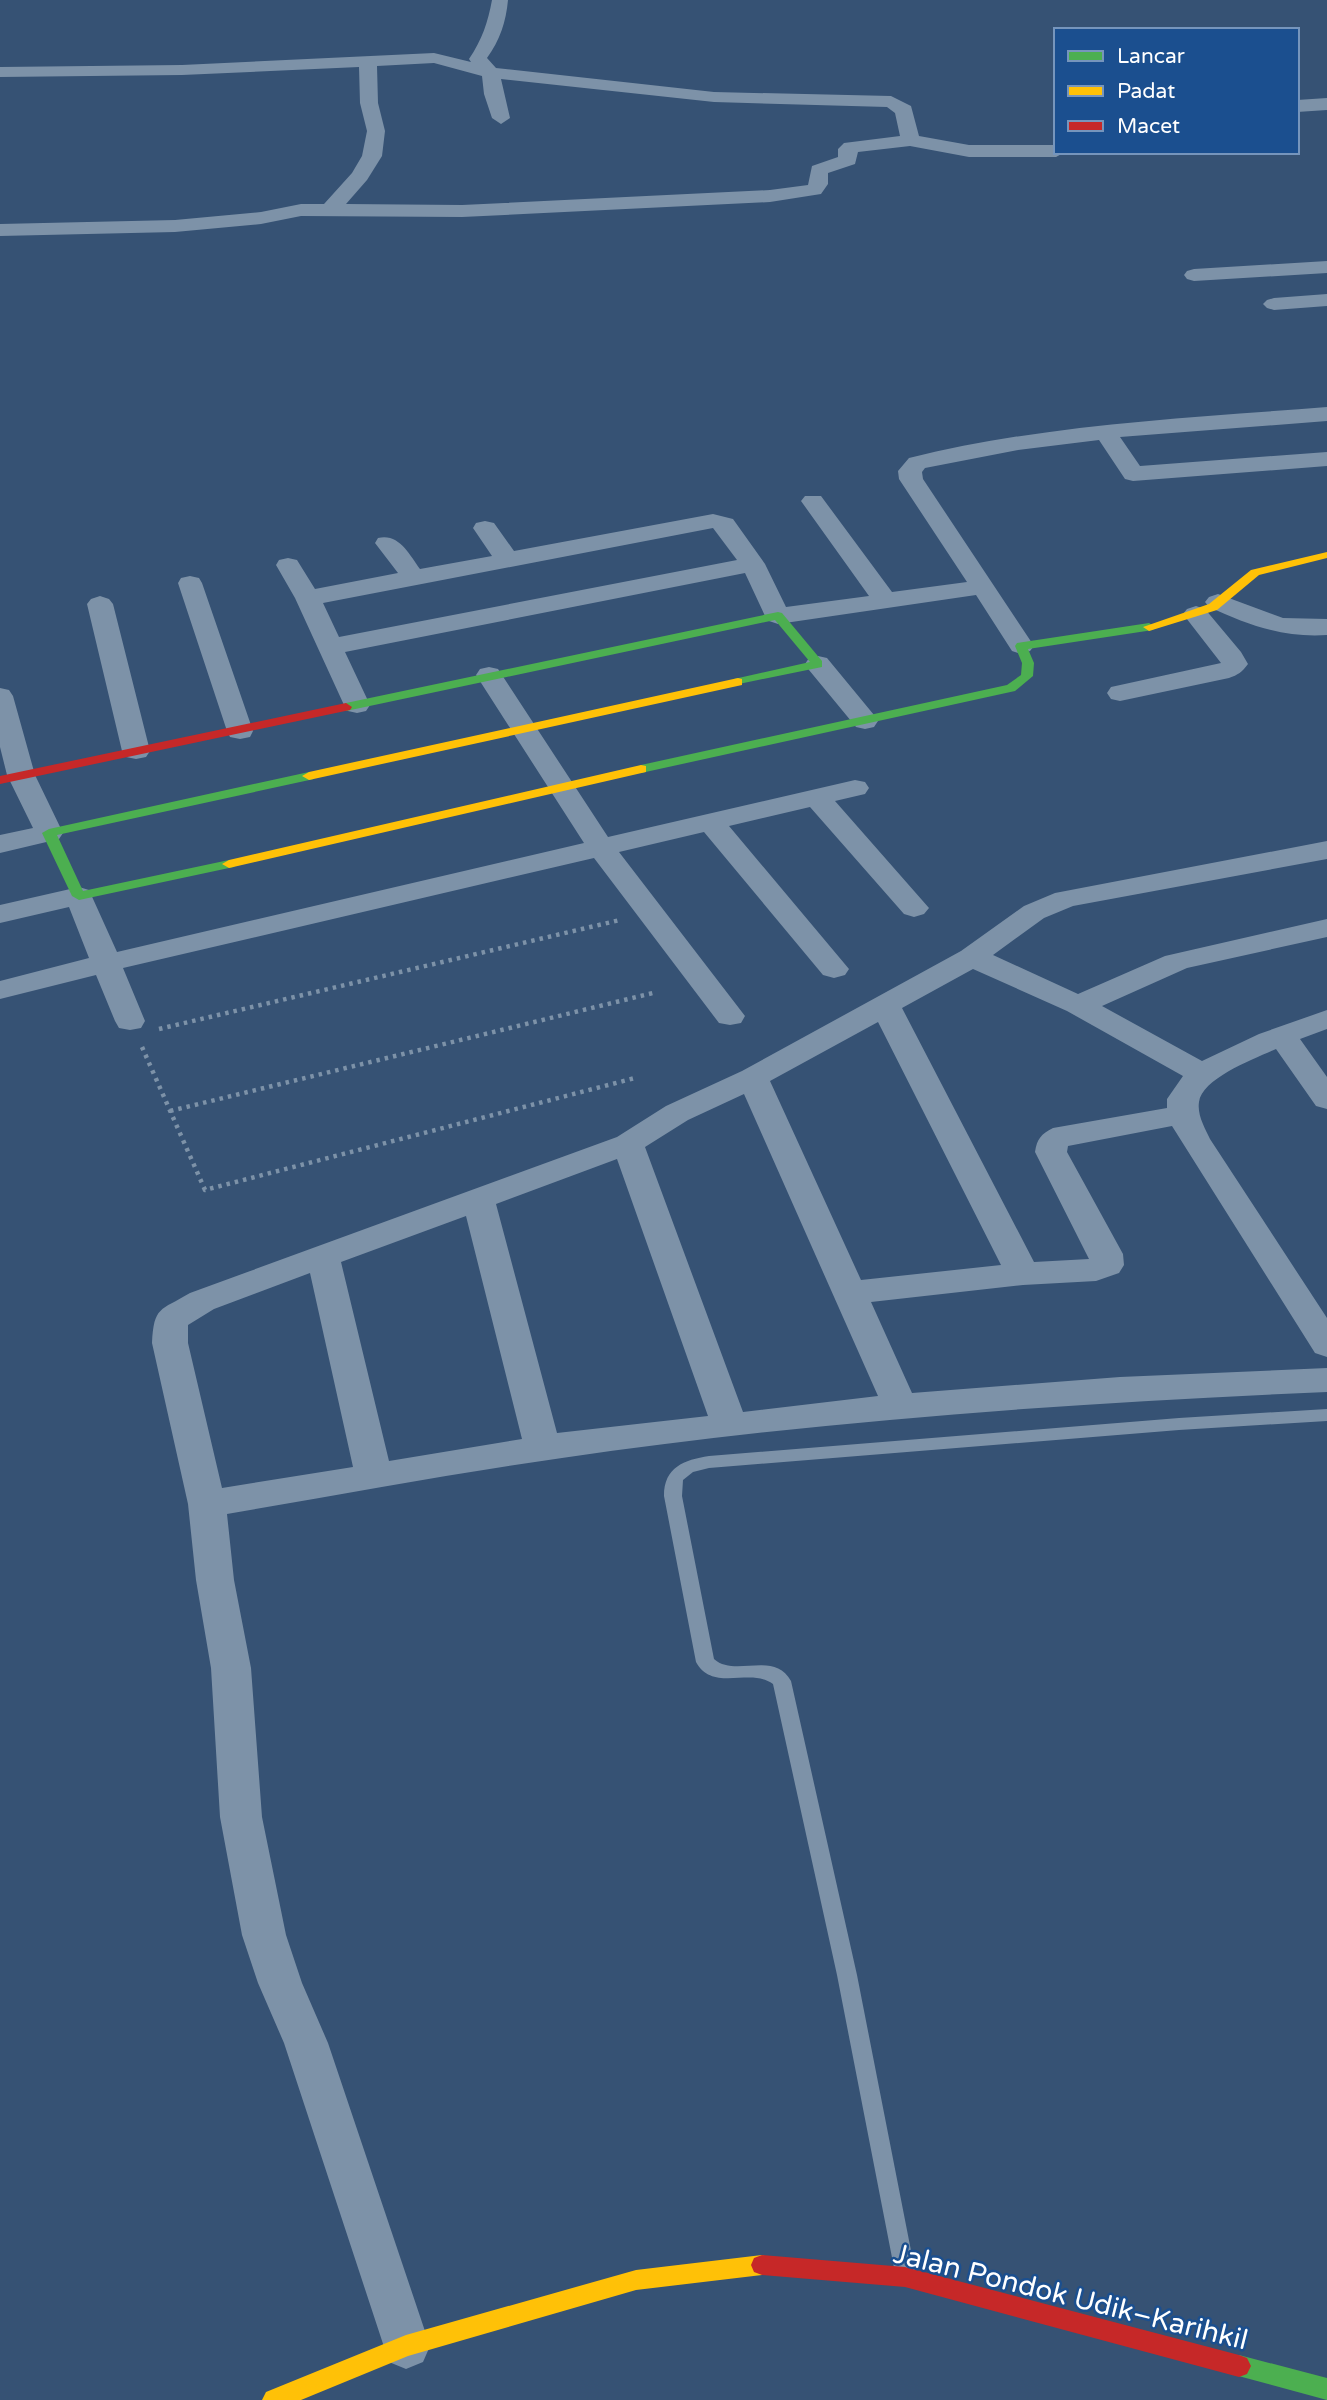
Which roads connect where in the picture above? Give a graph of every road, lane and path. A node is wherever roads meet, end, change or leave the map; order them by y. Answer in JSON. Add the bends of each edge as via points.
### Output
{"nodes":[{"id":1,"x":500,"y":0,"type":"edge"},
{"id":2,"x":368,"y":62,"type":"junction"},
{"id":3,"x":0,"y":72,"type":"edge"},
{"id":4,"x":491,"y":73,"type":"junction"},
{"id":5,"x":1327,"y":104,"type":"edge"},
{"id":6,"x":1299,"y":106,"type":"edge"},
{"id":7,"x":501,"y":118,"type":"dead end"},
{"id":8,"x":910,"y":141,"type":"junction"},
{"id":9,"x":1054,"y":151,"type":"edge"},
{"id":10,"x":328,"y":212,"type":"junction"},
{"id":11,"x":0,"y":230,"type":"edge"},
{"id":12,"x":1327,"y":267,"type":"edge"},
{"id":13,"x":1194,"y":275,"type":"dead end"},
{"id":14,"x":1327,"y":300,"type":"edge"},
{"id":15,"x":1274,"y":304,"type":"dead end"},
{"id":16,"x":1327,"y":414,"type":"edge"},
{"id":17,"x":1105,"y":431,"type":"junction"},
{"id":18,"x":1327,"y":460,"type":"edge"},
{"id":19,"x":813,"y":501,"type":"dead end"},
{"id":20,"x":485,"y":528,"type":"dead end"},
{"id":21,"x":387,"y":543,"type":"dead end"},
{"id":22,"x":1327,"y":555,"type":"edge"},
{"id":23,"x":508,"y":560,"type":"junction"},
{"id":24,"x":288,"y":565,"type":"dead end"},
{"id":25,"x":753,"y":565,"type":"junction"},
{"id":26,"x":414,"y":578,"type":"junction"},
{"id":27,"x":190,"y":583,"type":"dead end"},
{"id":28,"x":983,"y":587,"type":"junction"},
{"id":29,"x":308,"y":598,"type":"junction"},
{"id":30,"x":886,"y":602,"type":"junction"},
{"id":31,"x":100,"y":604,"type":"dead end"},
{"id":32,"x":1207,"y":608,"type":"junction"},
{"id":33,"x":778,"y":616,"type":"junction"},
{"id":34,"x":1327,"y":627,"type":"edge"},
{"id":35,"x":1021,"y":646,"type":"junction"},
{"id":36,"x":329,"y":647,"type":"junction"},
{"id":37,"x":818,"y":664,"type":"junction"},
{"id":38,"x":489,"y":676,"type":"junction"},
{"id":39,"x":1120,"y":693,"type":"dead end"},
{"id":40,"x":357,"y":705,"type":"junction"},
{"id":41,"x":2,"y":711,"type":"edge"},
{"id":42,"x":865,"y":721,"type":"junction"},
{"id":43,"x":524,"y":728,"type":"junction"},
{"id":44,"x":240,"y":731,"type":"junction"},
{"id":45,"x":136,"y":751,"type":"junction"},
{"id":46,"x":10,"y":778,"type":"edge"},
{"id":47,"x":560,"y":787,"type":"junction"},
{"id":48,"x":855,"y":788,"type":"dead end"},
{"id":49,"x":816,"y":797,"type":"junction"},
{"id":50,"x":710,"y":822,"type":"junction"},
{"id":51,"x":49,"y":833,"type":"junction"},
{"id":52,"x":0,"y":844,"type":"edge"},
{"id":53,"x":601,"y":848,"type":"junction"},
{"id":54,"x":1327,"y":850,"type":"edge"},
{"id":55,"x":79,"y":896,"type":"junction"},
{"id":56,"x":914,"y":908,"type":"dead end"},
{"id":57,"x":0,"y":914,"type":"edge"},
{"id":58,"x":621,"y":920,"type":"dead end"},
{"id":59,"x":1327,"y":928,"type":"edge"},
{"id":60,"x":972,"y":957,"type":"junction"},
{"id":61,"x":107,"y":963,"type":"junction"},
{"id":62,"x":834,"y":970,"type":"dead end"},
{"id":63,"x":0,"y":990,"type":"edge"},
{"id":64,"x":657,"y":992,"type":"dead end"},
{"id":65,"x":885,"y":1006,"type":"junction"},
{"id":66,"x":1078,"y":1006,"type":"junction"},
{"id":67,"x":730,"y":1016,"type":"dead end"},
{"id":68,"x":1327,"y":1019,"type":"edge"},
{"id":69,"x":133,"y":1028,"type":"junction"},
{"id":70,"x":1282,"y":1036,"type":"junction"},
{"id":71,"x":1202,"y":1074,"type":"junction"},
{"id":72,"x":635,"y":1078,"type":"dead end"},
{"id":73,"x":753,"y":1078,"type":"junction"},
{"id":74,"x":1327,"y":1100,"type":"edge"},
{"id":75,"x":170,"y":1111,"type":"junction"},
{"id":76,"x":1182,"y":1115,"type":"junction"},
{"id":77,"x":628,"y":1144,"type":"junction"},
{"id":78,"x":478,"y":1199,"type":"junction"},
{"id":79,"x":323,"y":1256,"type":"junction"},
{"id":80,"x":1023,"y":1274,"type":"junction"},
{"id":81,"x":848,"y":1293,"type":"junction"},
{"id":82,"x":1327,"y":1345,"type":"edge"},
{"id":83,"x":1327,"y":1380,"type":"edge"},
{"id":84,"x":900,"y":1406,"type":"junction"},
{"id":85,"x":1327,"y":1415,"type":"edge"},
{"id":86,"x":730,"y":1426,"type":"junction"},
{"id":87,"x":543,"y":1448,"type":"junction"},
{"id":88,"x":374,"y":1476,"type":"junction"},
{"id":89,"x":207,"y":1504,"type":"junction"},
{"id":90,"x":905,"y":2277,"type":"junction"},
{"id":91,"x":406,"y":2346,"type":"junction"},
{"id":92,"x":1327,"y":2389,"type":"edge"},
{"id":93,"x":274,"y":2400,"type":"edge"}],
"edges":[{"from":1,"to":4,"type":"street","via":[[492,34],[478,55]]},
{"from":2,"to":3,"type":"street"},
{"from":2,"to":4,"type":"street","via":[[434,58]]},
{"from":2,"to":10,"type":"street","via":[[369,103],[376,131],[372,156]]},
{"from":4,"to":7,"type":"street"},
{"from":4,"to":8,"type":"street","via":[[741,99],[891,102],[904,110]]},
{"from":5,"to":6,"type":"street"},
{"from":8,"to":9,"type":"street","via":[[969,150]]},
{"from":8,"to":10,"type":"street","via":[[851,147],[848,160],[819,170],[814,190],[770,196],[512,209]]},
{"from":10,"to":11,"type":"street","via":[[175,226]]},
{"from":12,"to":13,"type":"street"},
{"from":14,"to":15,"type":"street"},
{"from":16,"to":17,"type":"street"},
{"from":17,"to":18,"type":"street","via":[[1133,474]]},
{"from":17,"to":28,"type":"street","via":[[934,459],[917,463],[910,471],[911,480]]},
{"from":19,"to":30,"type":"street"},
{"from":20,"to":23,"type":"street"},
{"from":21,"to":26,"type":"street"},
{"from":22,"to":32,"type":"street","via":[[1255,572]]},
{"from":23,"to":25,"type":"street","via":[[713,521],[724,524]]},
{"from":23,"to":26,"type":"street"},
{"from":24,"to":29,"type":"street"},
{"from":25,"to":33,"type":"street"},
{"from":25,"to":36,"type":"street"},
{"from":26,"to":29,"type":"street"},
{"from":27,"to":44,"type":"street"},
{"from":28,"to":30,"type":"street"},
{"from":28,"to":35,"type":"street"},
{"from":29,"to":36,"type":"street"},
{"from":30,"to":33,"type":"street"},
{"from":31,"to":45,"type":"street"},
{"from":32,"to":34,"type":"street","via":[[1289,629]]},
{"from":32,"to":35,"type":"street","via":[[1144,629]]},
{"from":32,"to":39,"type":"street","via":[[1235,664],[1229,670]]},
{"from":33,"to":37,"type":"street"},
{"from":33,"to":38,"type":"street"},
{"from":35,"to":42,"type":"street","via":[[1028,663],[1027,677],[1012,688]]},
{"from":36,"to":40,"type":"street"},
{"from":37,"to":42,"type":"street"},
{"from":37,"to":43,"type":"street"},
{"from":38,"to":40,"type":"street"},
{"from":38,"to":43,"type":"street"},
{"from":40,"to":44,"type":"street"},
{"from":41,"to":46,"type":"street"},
{"from":42,"to":47,"type":"street"},
{"from":43,"to":47,"type":"street"},
{"from":43,"to":51,"type":"street"},
{"from":44,"to":45,"type":"street"},
{"from":45,"to":46,"type":"street"},
{"from":46,"to":51,"type":"street"},
{"from":47,"to":53,"type":"street"},
{"from":47,"to":55,"type":"street","via":[[329,843]]},
{"from":48,"to":49,"type":"street"},
{"from":49,"to":50,"type":"street"},
{"from":49,"to":56,"type":"street"},
{"from":50,"to":53,"type":"street"},
{"from":50,"to":62,"type":"street"},
{"from":51,"to":52,"type":"street"},
{"from":51,"to":55,"type":"street"},
{"from":53,"to":61,"type":"street"},
{"from":53,"to":67,"type":"street"},
{"from":54,"to":60,"type":"street","via":[[1065,899],[1034,912]]},
{"from":55,"to":57,"type":"street"},
{"from":55,"to":61,"type":"street"},
{"from":58,"to":69,"type":"path"},
{"from":59,"to":66,"type":"street","via":[[1176,962]]},
{"from":60,"to":65,"type":"street"},
{"from":60,"to":66,"type":"street"},
{"from":61,"to":63,"type":"street"},
{"from":61,"to":69,"type":"street"},
{"from":64,"to":75,"type":"path"},
{"from":65,"to":73,"type":"street"},
{"from":65,"to":80,"type":"street"},
{"from":66,"to":71,"type":"street"},
{"from":68,"to":70,"type":"street"},
{"from":69,"to":75,"type":"path"},
{"from":70,"to":71,"type":"street"},
{"from":70,"to":74,"type":"street"},
{"from":71,"to":76,"type":"street","via":[[1186,1090]]},
{"from":72,"to":75,"type":"path","via":[[205,1191]]},
{"from":73,"to":77,"type":"street","via":[[677,1113]]},
{"from":73,"to":81,"type":"street"},
{"from":76,"to":80,"type":"street","via":[[1064,1135],[1053,1141],[1051,1152],[1106,1254],[1107,1265],[1096,1270]]},
{"from":76,"to":82,"type":"street"},
{"from":77,"to":78,"type":"street"},
{"from":77,"to":86,"type":"street"},
{"from":78,"to":79,"type":"street"},
{"from":78,"to":87,"type":"street"},
{"from":79,"to":88,"type":"street"},
{"from":79,"to":89,"type":"street","via":[[202,1301],[171,1320],[170,1343]]},
{"from":80,"to":81,"type":"street"},
{"from":81,"to":84,"type":"street"},
{"from":83,"to":84,"type":"street","via":[[1120,1389]]},
{"from":84,"to":86,"type":"street"},
{"from":85,"to":90,"type":"lane","via":[[709,1462],[680,1469],[673,1479],[705,1662],[722,1673],[767,1670],[782,1681]]},
{"from":86,"to":87,"type":"street"},
{"from":87,"to":88,"type":"street"},
{"from":88,"to":89,"type":"street"},
{"from":89,"to":91,"type":"street","via":[[231,1668],[241,1817],[264,1935],[306,2043]]},
{"from":90,"to":91,"type":"street","name":"Jalan Pondok Udik–Karihkil","via":[[765,2265],[636,2280]]},
{"from":90,"to":92,"type":"street","name":"Jalan Pondok Udik–Karihkil"},
{"from":91,"to":93,"type":"street","name":"Jalan Pondok Udik–Karihkil"}]}
